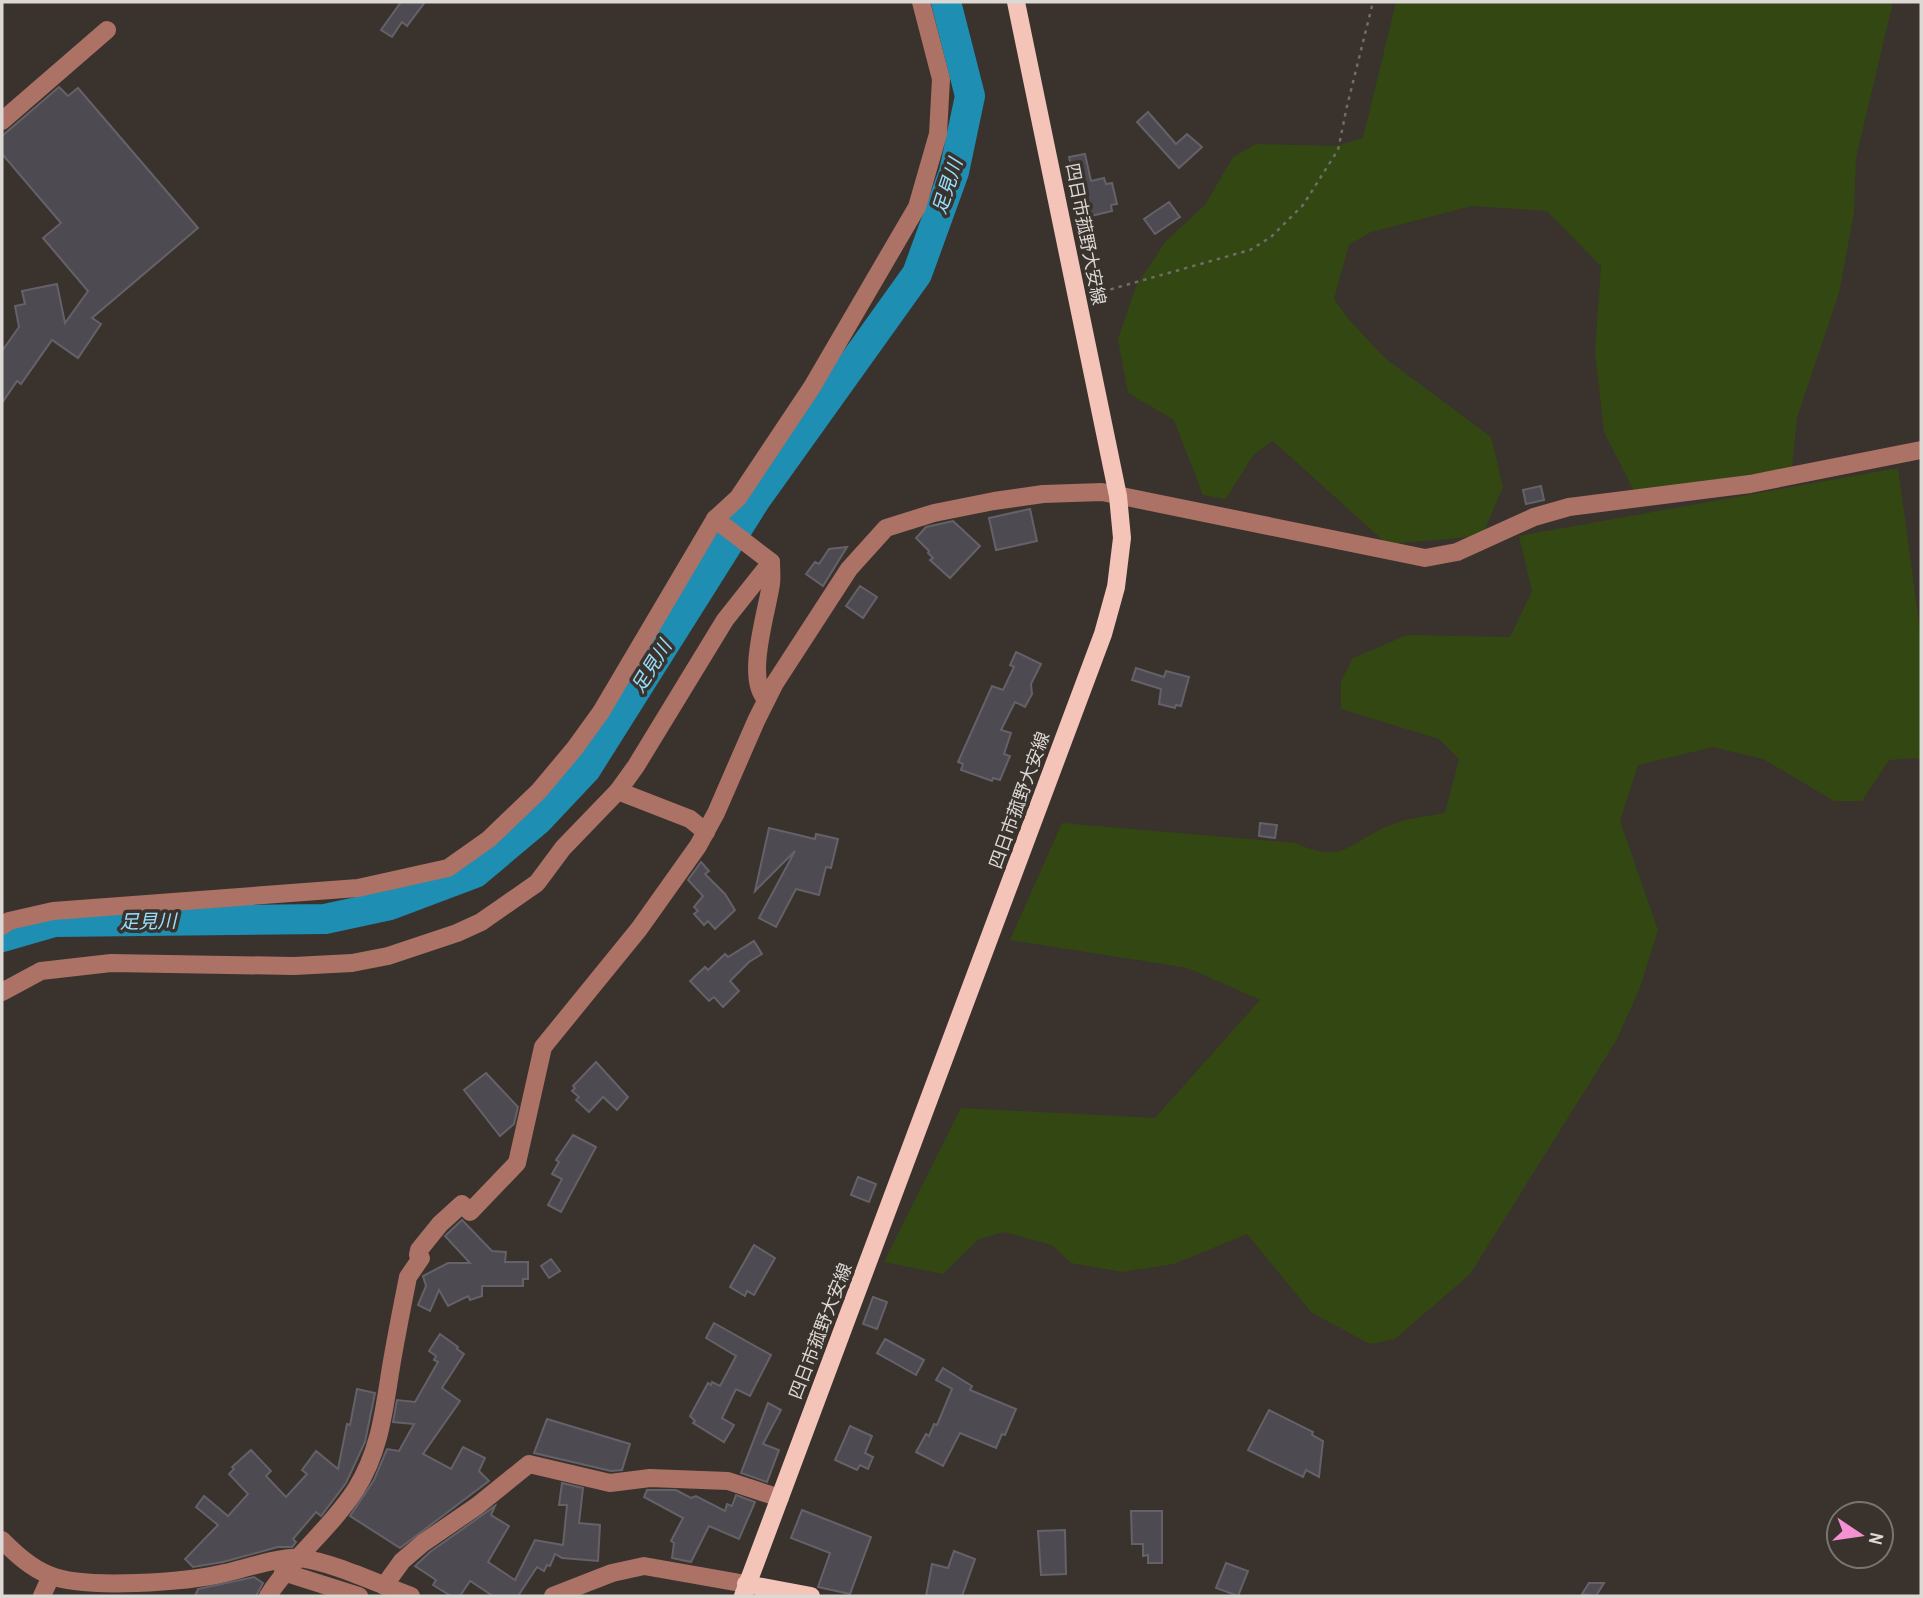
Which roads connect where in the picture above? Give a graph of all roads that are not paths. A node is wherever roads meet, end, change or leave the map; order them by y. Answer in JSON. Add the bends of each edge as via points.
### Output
{"nodes":[{"id":1,"x":921,"y":2,"type":"edge"},
{"id":2,"x":1016,"y":2,"type":"edge"},
{"id":3,"x":107,"y":30,"type":"dead end"},
{"id":4,"x":2,"y":121,"type":"edge"},
{"id":5,"x":1921,"y":450,"type":"edge"},
{"id":6,"x":1118,"y":496,"type":"junction"},
{"id":7,"x":715,"y":519,"type":"junction"},
{"id":8,"x":771,"y":562,"type":"junction"},
{"id":9,"x":766,"y":699,"type":"junction"},
{"id":10,"x":618,"y":791,"type":"junction"},
{"id":11,"x":706,"y":832,"type":"junction"},
{"id":12,"x":2,"y":926,"type":"edge"},
{"id":13,"x":2,"y":992,"type":"edge"},
{"id":14,"x":780,"y":1497,"type":"junction"},
{"id":15,"x":2,"y":1541,"type":"edge"},
{"id":16,"x":297,"y":1557,"type":"junction"},
{"id":17,"x":283,"y":1572,"type":"junction"},
{"id":18,"x":51,"y":1576,"type":"junction"},
{"id":19,"x":384,"y":1586,"type":"junction"},
{"id":20,"x":744,"y":1590,"type":"edge"},
{"id":21,"x":42,"y":1596,"type":"edge"},
{"id":22,"x":268,"y":1596,"type":"edge"},
{"id":23,"x":359,"y":1596,"type":"edge"},
{"id":24,"x":411,"y":1596,"type":"edge"},
{"id":25,"x":553,"y":1596,"type":"edge"},
{"id":26,"x":811,"y":1596,"type":"edge"}],
"edges":[{"from":1,"to":7,"type":"street","via":[[941,79],[938,134],[917,207],[812,387],[738,498]]},
{"from":2,"to":6,"type":"main road","name":"四日市菰野大安線"},
{"from":3,"to":4,"type":"street"},
{"from":5,"to":6,"type":"street","via":[[1750,484],[1569,508],[1534,517],[1457,552],[1425,558]]},
{"from":6,"to":9,"type":"street","via":[[1102,492],[1043,494],[934,513],[886,528],[837,586]]},
{"from":6,"to":14,"type":"main road","name":"四日市菰野大安線","via":[[1122,538],[1116,587],[1103,634]]},
{"from":7,"to":8,"type":"street"},
{"from":7,"to":12,"type":"street","via":[[575,748],[489,839],[448,868],[358,888],[53,911]]},
{"from":8,"to":9,"type":"street","via":[[759,645],[758,681]]},
{"from":8,"to":10,"type":"street","via":[[725,620]]},
{"from":9,"to":11,"type":"street"},
{"from":10,"to":11,"type":"street","via":[[690,819]]},
{"from":10,"to":13,"type":"street","via":[[563,848],[537,883],[481,922],[388,956],[294,966],[111,963],[41,971]]},
{"from":11,"to":16,"type":"street","via":[[639,929],[543,1047],[517,1163],[470,1212],[462,1204],[419,1250],[421,1258],[408,1277],[380,1434],[370,1462],[356,1490]]},
{"from":14,"to":19,"type":"street","via":[[728,1481],[650,1478],[610,1483],[529,1464],[422,1543]]},
{"from":14,"to":20,"type":"main road","name":"四日市菰野大安線"},
{"from":15,"to":18,"type":"street"},
{"from":16,"to":17,"type":"street"},
{"from":16,"to":18,"type":"street","via":[[220,1575],[152,1581],[100,1584]]},
{"from":16,"to":19,"type":"street"},
{"from":17,"to":22,"type":"street"},
{"from":17,"to":23,"type":"street"},
{"from":18,"to":21,"type":"street"},
{"from":19,"to":24,"type":"street"},
{"from":20,"to":25,"type":"street","via":[[643,1566]]},
{"from":20,"to":26,"type":"main road"}]}
